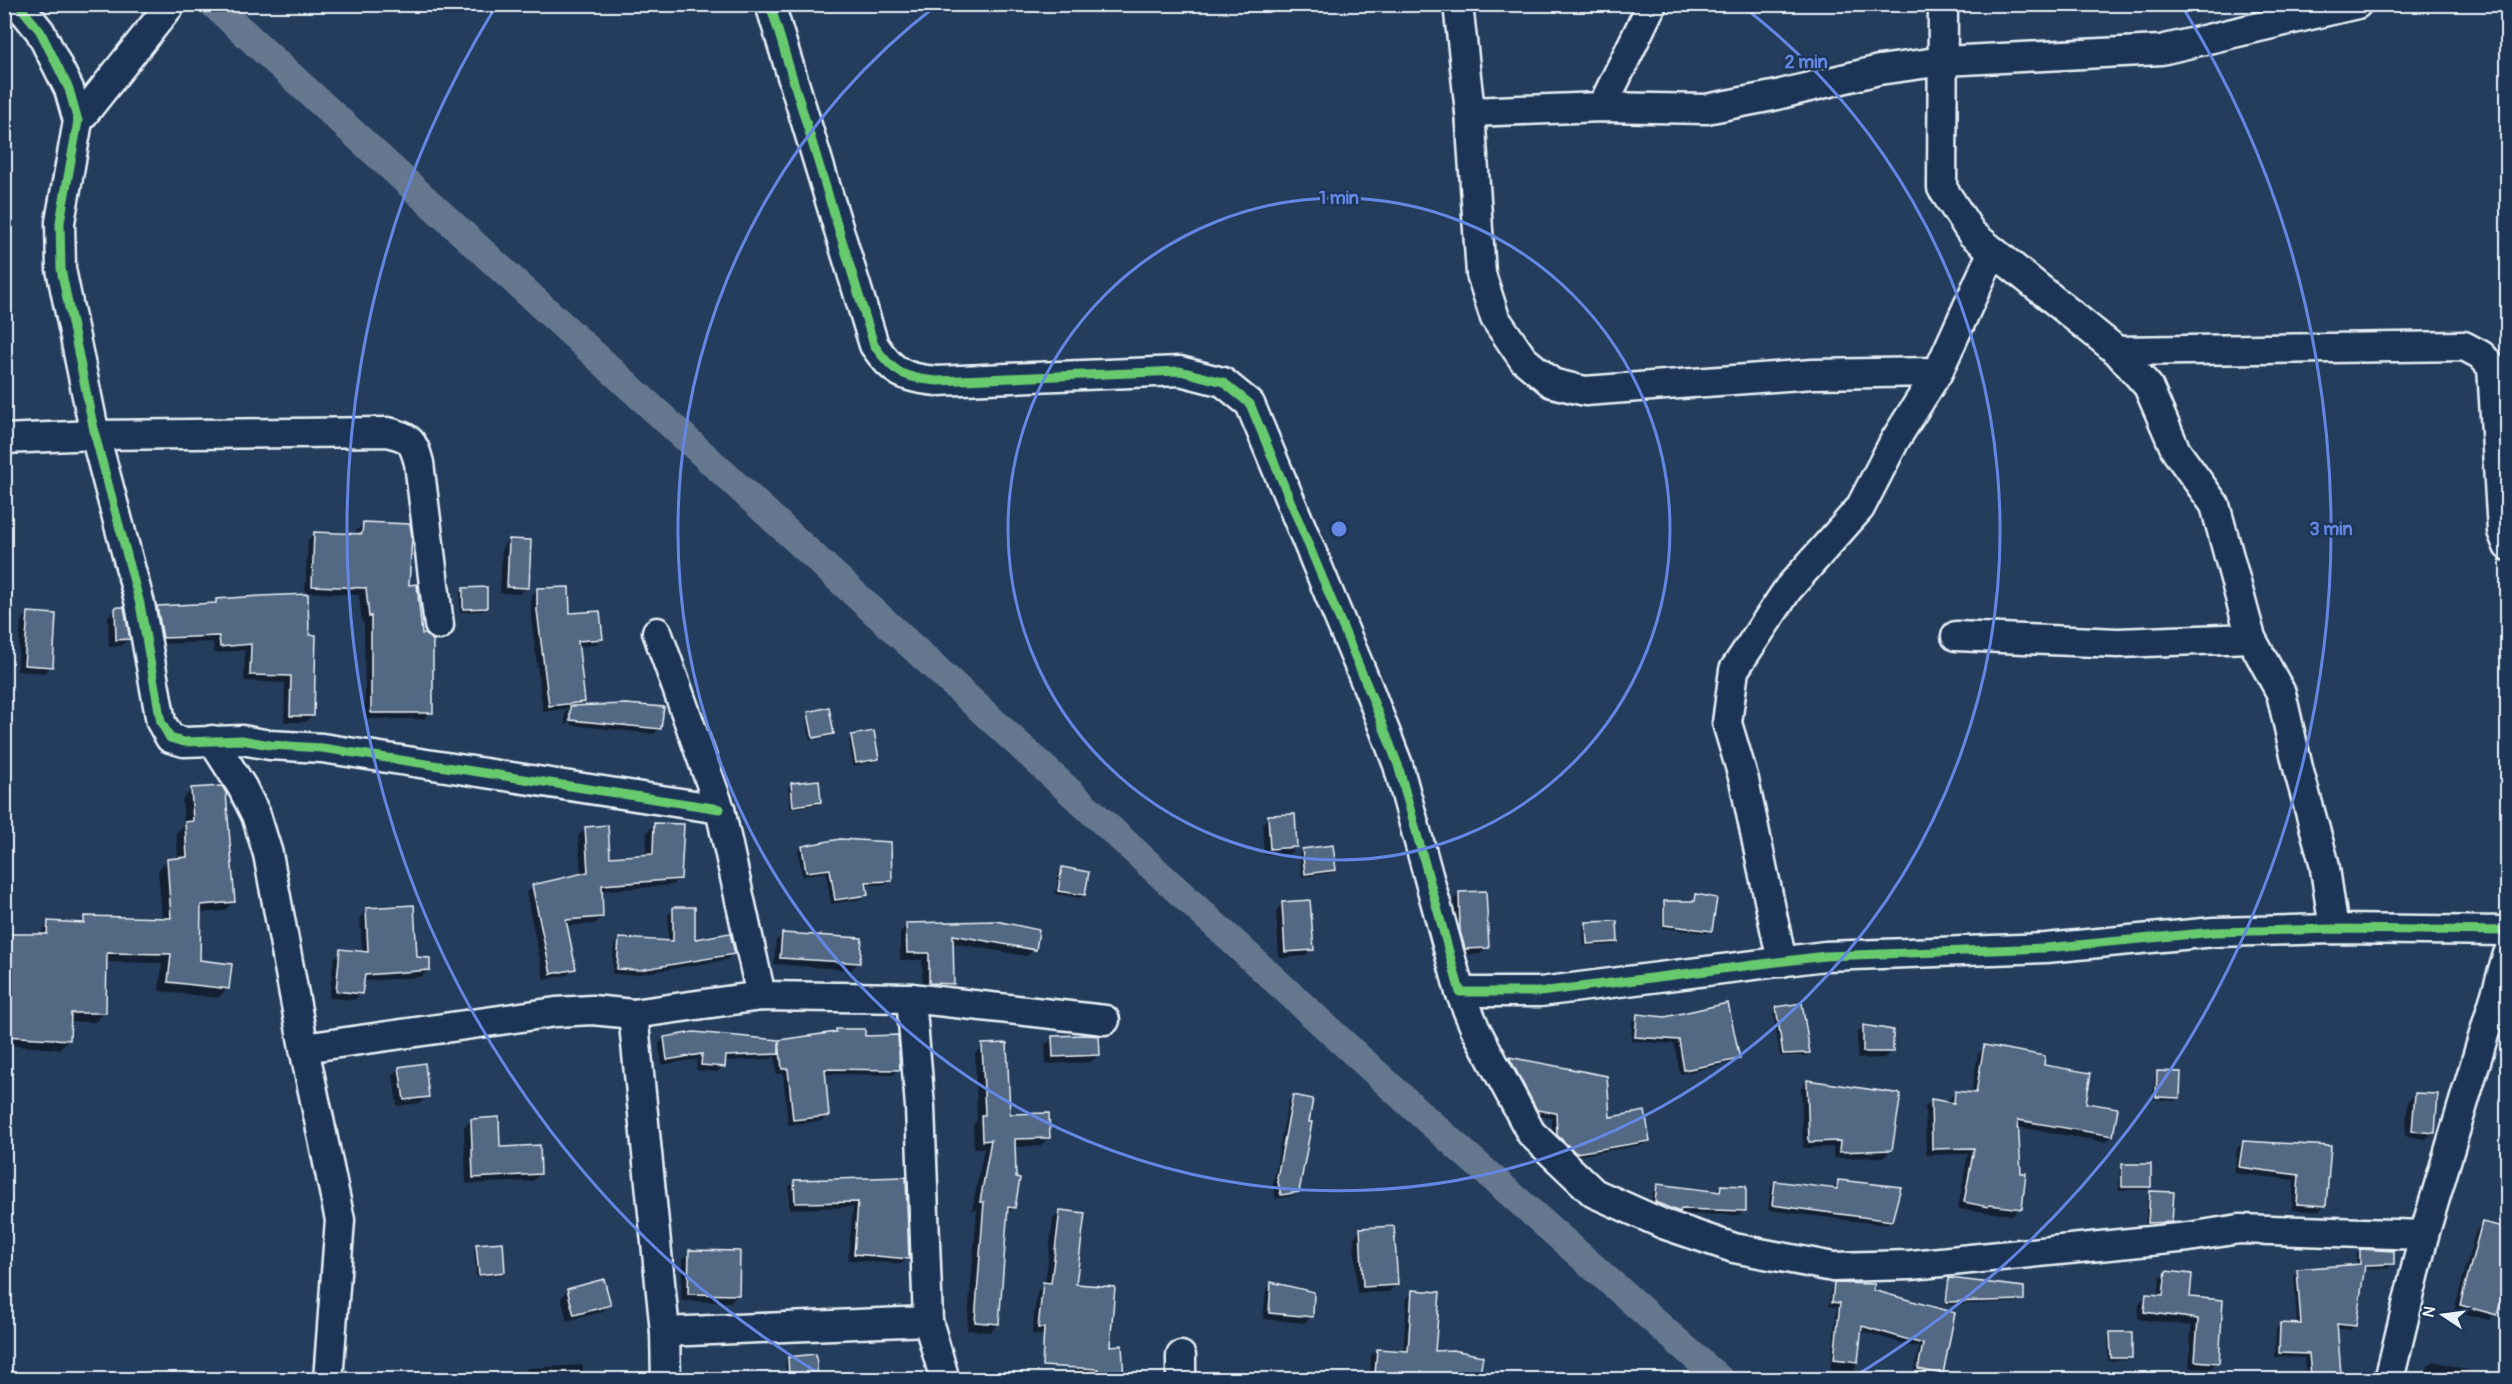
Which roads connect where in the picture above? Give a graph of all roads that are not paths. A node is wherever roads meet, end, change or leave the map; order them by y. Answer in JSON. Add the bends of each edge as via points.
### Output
{"nodes":[{"id":1,"x":18,"y":4,"type":"edge"},
{"id":2,"x":171,"y":4,"type":"edge"},
{"id":3,"x":770,"y":4,"type":"edge"},
{"id":4,"x":1458,"y":4,"type":"edge"},
{"id":5,"x":1653,"y":4,"type":"edge"},
{"id":6,"x":1943,"y":4,"type":"edge"},
{"id":7,"x":2357,"y":4,"type":"edge"},
{"id":8,"x":1944,"y":61,"type":"junction"},
{"id":9,"x":1602,"y":107,"type":"junction"},
{"id":10,"x":1470,"y":112,"type":"junction"},
{"id":11,"x":78,"y":121,"type":"junction"},
{"id":12,"x":1993,"y":250,"type":"junction"},
{"id":13,"x":2117,"y":351,"type":"junction"},
{"id":14,"x":1938,"y":372,"type":"junction"},
{"id":15,"x":95,"y":435,"type":"junction"},
{"id":16,"x":4,"y":439,"type":"edge"},
{"id":17,"x":2508,"y":546,"type":"edge"},
{"id":18,"x":439,"y":625,"type":"dead end"},
{"id":19,"x":657,"y":632,"type":"dead end"},
{"id":20,"x":1956,"y":636,"type":"dead end"},
{"id":21,"x":2251,"y":638,"type":"junction"},
{"id":22,"x":212,"y":740,"type":"junction"},
{"id":23,"x":720,"y":809,"type":"junction"},
{"id":24,"x":2334,"y":929,"type":"junction"},
{"id":25,"x":2508,"y":931,"type":"edge"},
{"id":26,"x":2508,"y":954,"type":"edge"},
{"id":27,"x":1782,"y":962,"type":"junction"},
{"id":28,"x":1460,"y":992,"type":"junction"},
{"id":29,"x":761,"y":996,"type":"junction"},
{"id":30,"x":910,"y":998,"type":"junction"},
{"id":31,"x":633,"y":1014,"type":"junction"},
{"id":32,"x":1105,"y":1020,"type":"dead end"},
{"id":33,"x":304,"y":1048,"type":"junction"},
{"id":34,"x":2424,"y":1235,"type":"junction"},
{"id":35,"x":928,"y":1321,"type":"junction"},
{"id":36,"x":665,"y":1332,"type":"junction"},
{"id":37,"x":328,"y":1380,"type":"edge"},
{"id":38,"x":666,"y":1380,"type":"edge"},
{"id":39,"x":945,"y":1380,"type":"edge"},
{"id":40,"x":2389,"y":1380,"type":"edge"}],
"edges":[{"from":1,"to":11,"type":"street","via":[[40,32],[69,89]]},
{"from":2,"to":11,"type":"street"},
{"from":3,"to":28,"type":"street","via":[[874,345],[885,361],[909,378],[937,381],[1180,370],[1223,382],[1250,404],[1398,765]]},
{"from":4,"to":10,"type":"street"},
{"from":5,"to":9,"type":"street"},
{"from":6,"to":8,"type":"street"},
{"from":7,"to":8,"type":"street","via":[[2162,50]]},
{"from":8,"to":9,"type":"street","via":[[1879,70],[1706,109]]},
{"from":8,"to":12,"type":"street","via":[[1942,189],[1972,234]]},
{"from":9,"to":10,"type":"street"},
{"from":10,"to":14,"type":"street","via":[[1481,274],[1496,318],[1523,360],[1552,383],[1585,391],[1813,374]]},
{"from":11,"to":15,"type":"street","via":[[60,222],[61,269]]},
{"from":12,"to":13,"type":"street"},
{"from":12,"to":14,"type":"street"},
{"from":13,"to":17,"type":"street","via":[[2464,346],[2492,367],[2502,531]]},
{"from":13,"to":21,"type":"street","via":[[2148,386],[2176,451],[2216,506]]},
{"from":14,"to":27,"type":"street","via":[[1895,440],[1860,508],[1788,589],[1734,670],[1727,723],[1744,780]]},
{"from":15,"to":16,"type":"street"},
{"from":15,"to":18,"type":"street","via":[[388,432],[406,436],[419,463]]},
{"from":15,"to":22,"type":"street","via":[[140,604],[161,722],[170,738],[184,742]]},
{"from":19,"to":23,"type":"street"},
{"from":20,"to":21,"type":"street","via":[[2118,643]]},
{"from":21,"to":24,"type":"street","via":[[2281,693],[2324,862]]},
{"from":22,"to":23,"type":"street","via":[[322,748]]},
{"from":22,"to":33,"type":"street","via":[[252,806],[265,844]]},
{"from":23,"to":29,"type":"street"},
{"from":24,"to":25,"type":"street"},
{"from":24,"to":27,"type":"street","via":[[2214,932],[2046,948],[1825,956]]},
{"from":26,"to":34,"type":"street"},
{"from":27,"to":28,"type":"street","via":[[1540,992]]},
{"from":28,"to":34,"type":"street","via":[[1531,1133],[1594,1193],[1663,1224],[1734,1248],[1833,1267],[1911,1265],[2239,1229]]},
{"from":29,"to":30,"type":"street"},
{"from":29,"to":31,"type":"street"},
{"from":30,"to":32,"type":"street"},
{"from":30,"to":35,"type":"street","via":[[920,1107]]},
{"from":31,"to":33,"type":"street","via":[[556,1012]]},
{"from":31,"to":36,"type":"street"},
{"from":33,"to":37,"type":"street","via":[[340,1220]]},
{"from":34,"to":40,"type":"street"},
{"from":35,"to":36,"type":"street"},
{"from":35,"to":39,"type":"street"},
{"from":36,"to":38,"type":"street"}]}
